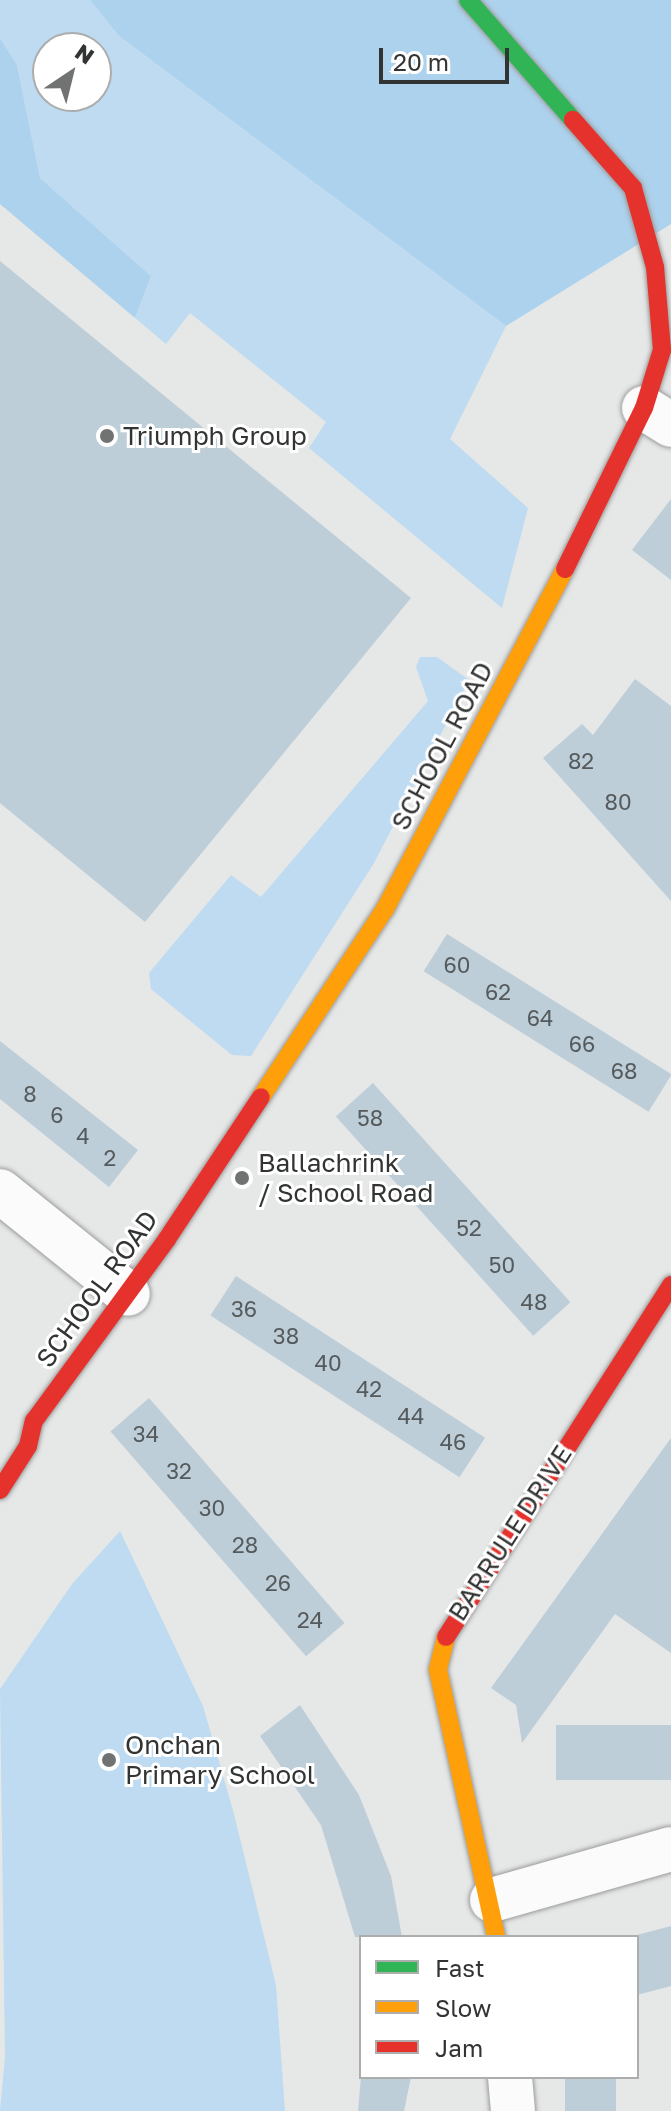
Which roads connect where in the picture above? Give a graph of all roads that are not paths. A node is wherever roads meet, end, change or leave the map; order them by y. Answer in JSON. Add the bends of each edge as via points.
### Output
{"nodes":[{"id":1,"x":468,"y":0,"type":"edge"},
{"id":2,"x":658,"y":416,"type":"edge"},
{"id":3,"x":0,"y":1191,"type":"edge"},
{"id":4,"x":671,"y":1285,"type":"edge"},
{"id":5,"x":128,"y":1294,"type":"junction"},
{"id":6,"x":0,"y":1490,"type":"edge"},
{"id":7,"x":671,"y":1849,"type":"edge"},
{"id":8,"x":494,"y":1918,"type":"edge"},
{"id":9,"x":510,"y":2079,"type":"edge"},
{"id":10,"x":513,"y":2111,"type":"edge"}],
"edges":[{"from":1,"to":2,"type":"street","name":"SCHOOL ROAD","via":[[633,188],[655,267],[662,350]]},
{"from":2,"to":5,"type":"street","name":"SCHOOL ROAD","via":[[547,606],[385,909]]},
{"from":3,"to":5,"type":"street"},
{"from":4,"to":8,"type":"street","name":"BARRULE DRIVE","via":[[448,1629],[438,1670]]},
{"from":5,"to":6,"type":"street","name":"SCHOOL ROAD","via":[[34,1421],[28,1446]]},
{"from":7,"to":8,"type":"street","name":"BARRULE DRIVE"},
{"from":9,"to":10,"type":"street"}]}
